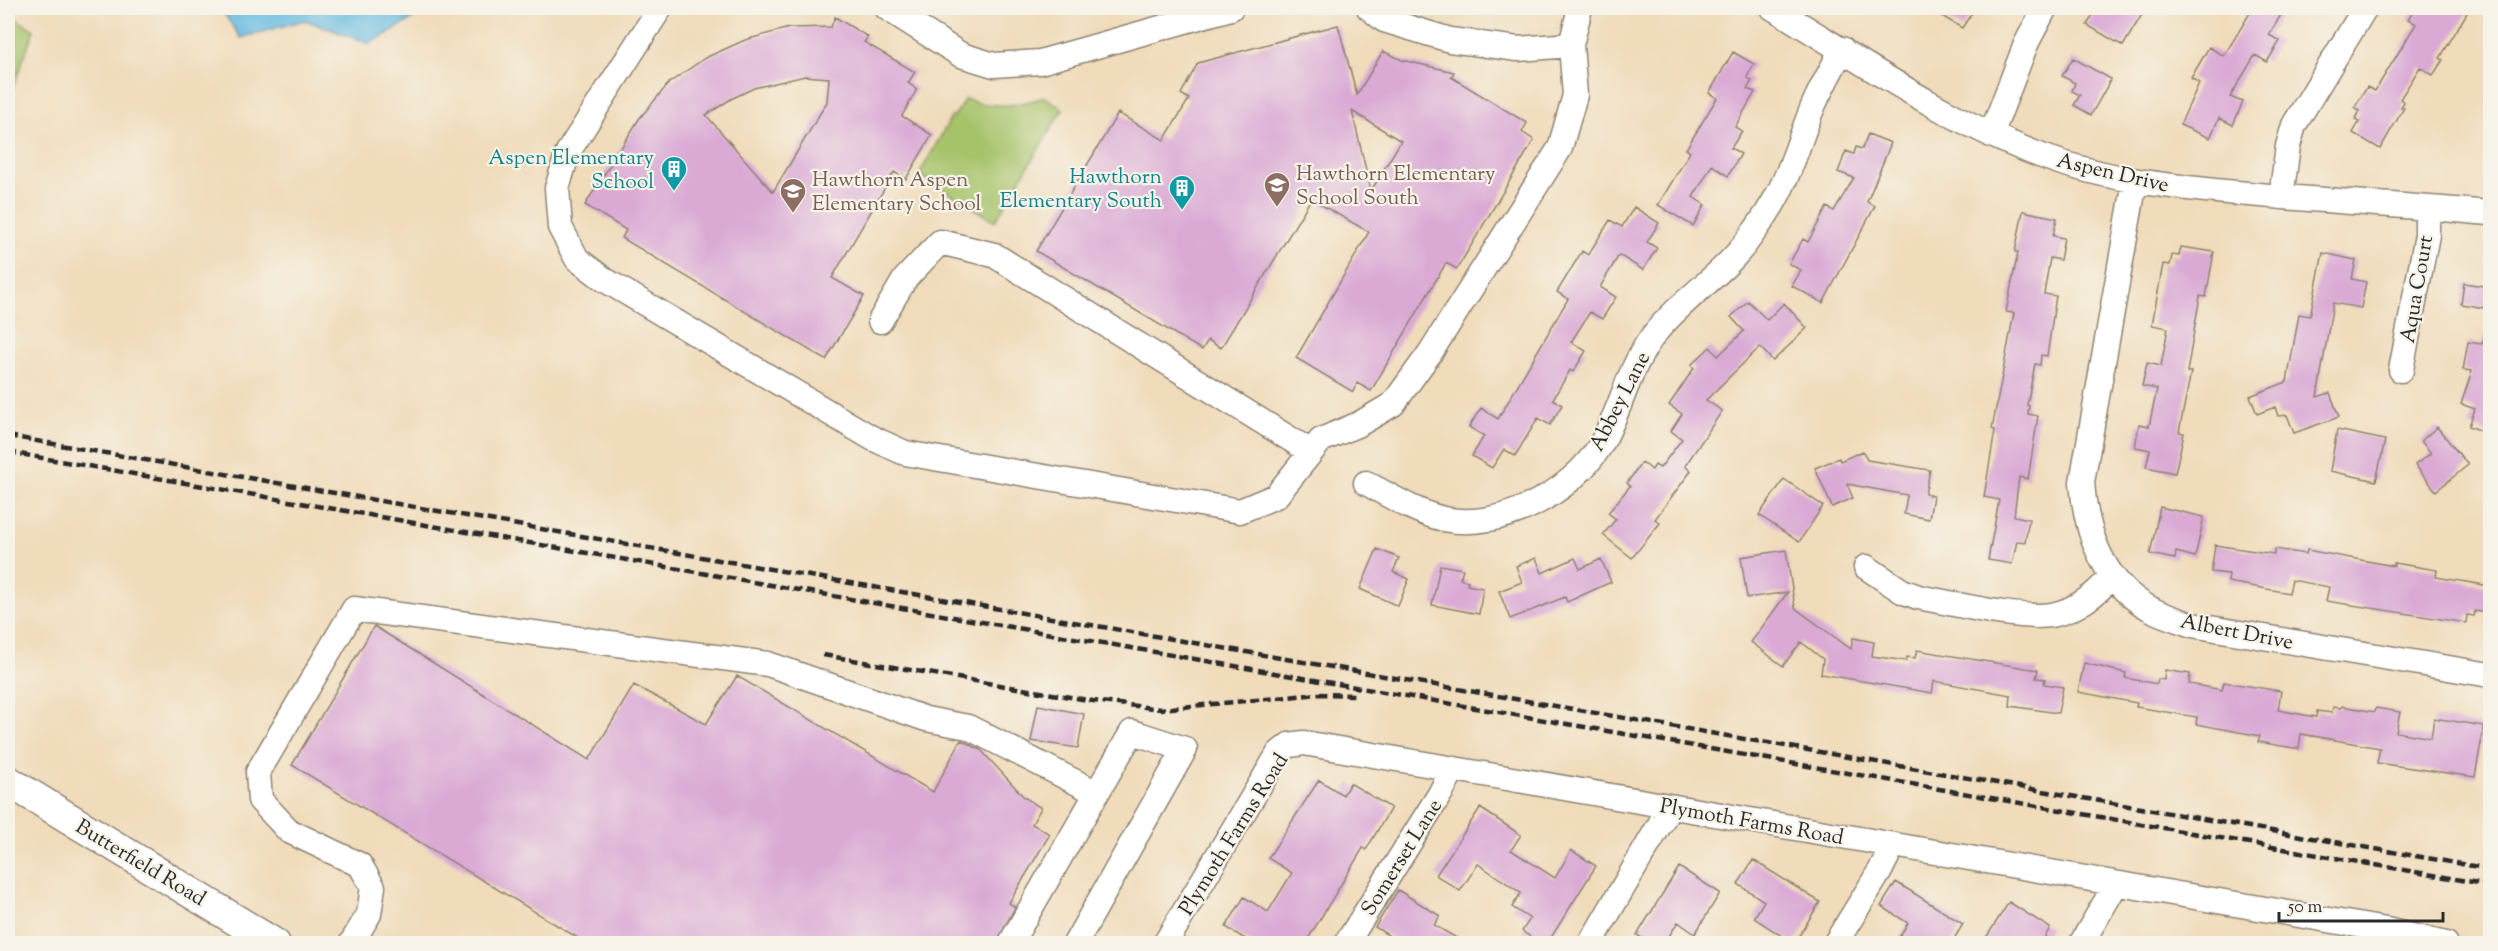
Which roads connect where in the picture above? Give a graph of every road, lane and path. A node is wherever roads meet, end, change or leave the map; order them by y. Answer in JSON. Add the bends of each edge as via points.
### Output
{"nodes":[{"id":1,"x":660,"y":8,"type":"edge"},
{"id":2,"x":887,"y":8,"type":"edge"},
{"id":3,"x":1231,"y":8,"type":"edge"},
{"id":4,"x":1369,"y":8,"type":"edge"},
{"id":5,"x":1580,"y":8,"type":"edge"},
{"id":6,"x":1773,"y":8,"type":"edge"},
{"id":7,"x":2045,"y":8,"type":"edge"},
{"id":8,"x":2364,"y":8,"type":"edge"},
{"id":9,"x":1571,"y":45,"type":"junction"},
{"id":10,"x":1842,"y":49,"type":"junction"},
{"id":11,"x":1991,"y":135,"type":"junction"},
{"id":12,"x":2135,"y":182,"type":"junction"},
{"id":13,"x":2281,"y":197,"type":"junction"},
{"id":14,"x":2427,"y":208,"type":"junction"},
{"id":15,"x":2490,"y":213,"type":"edge"},
{"id":16,"x":880,"y":321,"type":"dead end"},
{"id":17,"x":2402,"y":370,"type":"dead end"},
{"id":18,"x":1311,"y":452,"type":"junction"},
{"id":19,"x":1366,"y":483,"type":"dead end"},
{"id":20,"x":1866,"y":567,"type":"dead end"},
{"id":21,"x":2112,"y":575,"type":"junction"},
{"id":22,"x":2490,"y":675,"type":"edge"},
{"id":23,"x":1453,"y":769,"type":"junction"},
{"id":24,"x":8,"y":781,"type":"edge"},
{"id":25,"x":1096,"y":794,"type":"junction"},
{"id":26,"x":1670,"y":807,"type":"junction"},
{"id":27,"x":1893,"y":845,"type":"junction"},
{"id":28,"x":2116,"y":884,"type":"junction"},
{"id":29,"x":275,"y":944,"type":"edge"},
{"id":30,"x":351,"y":944,"type":"edge"},
{"id":31,"x":1010,"y":944,"type":"edge"},
{"id":32,"x":1075,"y":944,"type":"edge"},
{"id":33,"x":1165,"y":944,"type":"edge"},
{"id":34,"x":1346,"y":944,"type":"edge"},
{"id":35,"x":1590,"y":944,"type":"edge"},
{"id":36,"x":1835,"y":944,"type":"edge"},
{"id":37,"x":2081,"y":944,"type":"edge"},
{"id":38,"x":2446,"y":944,"type":"edge"}],
"edges":[{"from":1,"to":18,"type":"street","via":[[568,152],[557,188],[560,227],[577,259],[605,280],[872,438],[905,453],[1240,511],[1276,496]]},
{"from":2,"to":3,"type":"street","via":[[961,55],[994,64],[1040,62]]},
{"from":4,"to":9,"type":"street","via":[[1384,20],[1450,40],[1518,49]]},
{"from":5,"to":9,"type":"street"},
{"from":6,"to":10,"type":"street","name":"Aspen Drive"},
{"from":7,"to":11,"type":"street","via":[[2026,44]]},
{"from":8,"to":13,"type":"street","via":[[2294,124]]},
{"from":9,"to":18,"type":"street","via":[[1575,95],[1560,148],[1430,353],[1393,404],[1321,440]]},
{"from":10,"to":11,"type":"street","name":"Aspen Drive"},
{"from":10,"to":19,"type":"street","name":"Abbey Lane","via":[[1815,102],[1777,198],[1750,239],[1654,334],[1629,376],[1599,447],[1573,478],[1529,507],[1464,521],[1443,519]]},
{"from":11,"to":12,"type":"street","name":"Aspen Drive","via":[[2035,154]]},
{"from":12,"to":13,"type":"street","name":"Aspen Drive"},
{"from":12,"to":21,"type":"street","name":"Albert Drive","via":[[2082,482],[2089,531]]},
{"from":13,"to":14,"type":"street","name":"Aspen Drive"},
{"from":14,"to":15,"type":"street","name":"Aspen Drive"},
{"from":14,"to":17,"type":"street","name":"Aqua Court","via":[[2427,235]]},
{"from":16,"to":18,"type":"street","via":[[905,279],[940,242],[994,255]]},
{"from":20,"to":21,"type":"street","via":[[1918,597],[2024,615],[2051,615],[2068,610],[2091,597]]},
{"from":21,"to":22,"type":"street","name":"Albert Drive","via":[[2132,596],[2156,612],[2192,625]]},
{"from":23,"to":26,"type":"street","name":"Plymoth Farms Road"},
{"from":23,"to":33,"type":"street","name":"Plymoth Farms Road","via":[[1304,742],[1289,745],[1279,753]]},
{"from":23,"to":34,"type":"street","name":"Somerset Lane"},
{"from":24,"to":29,"type":"main road","name":"Butterfield Road"},
{"from":25,"to":30,"type":"street","via":[[968,726],[926,719],[768,664],[354,609],[258,772],[260,800],[289,831],[360,865],[373,887],[369,914]]},
{"from":25,"to":31,"type":"street"},
{"from":25,"to":32,"type":"street","via":[[1132,732],[1185,749]]},
{"from":26,"to":27,"type":"street","name":"Plymoth Farms Road"},
{"from":26,"to":35,"type":"street"},
{"from":27,"to":28,"type":"street","name":"Plymoth Farms Road"},
{"from":27,"to":36,"type":"street"},
{"from":28,"to":37,"type":"street"},
{"from":28,"to":38,"type":"street","name":"Plymoth Farms Road","via":[[2386,930]]}]}
